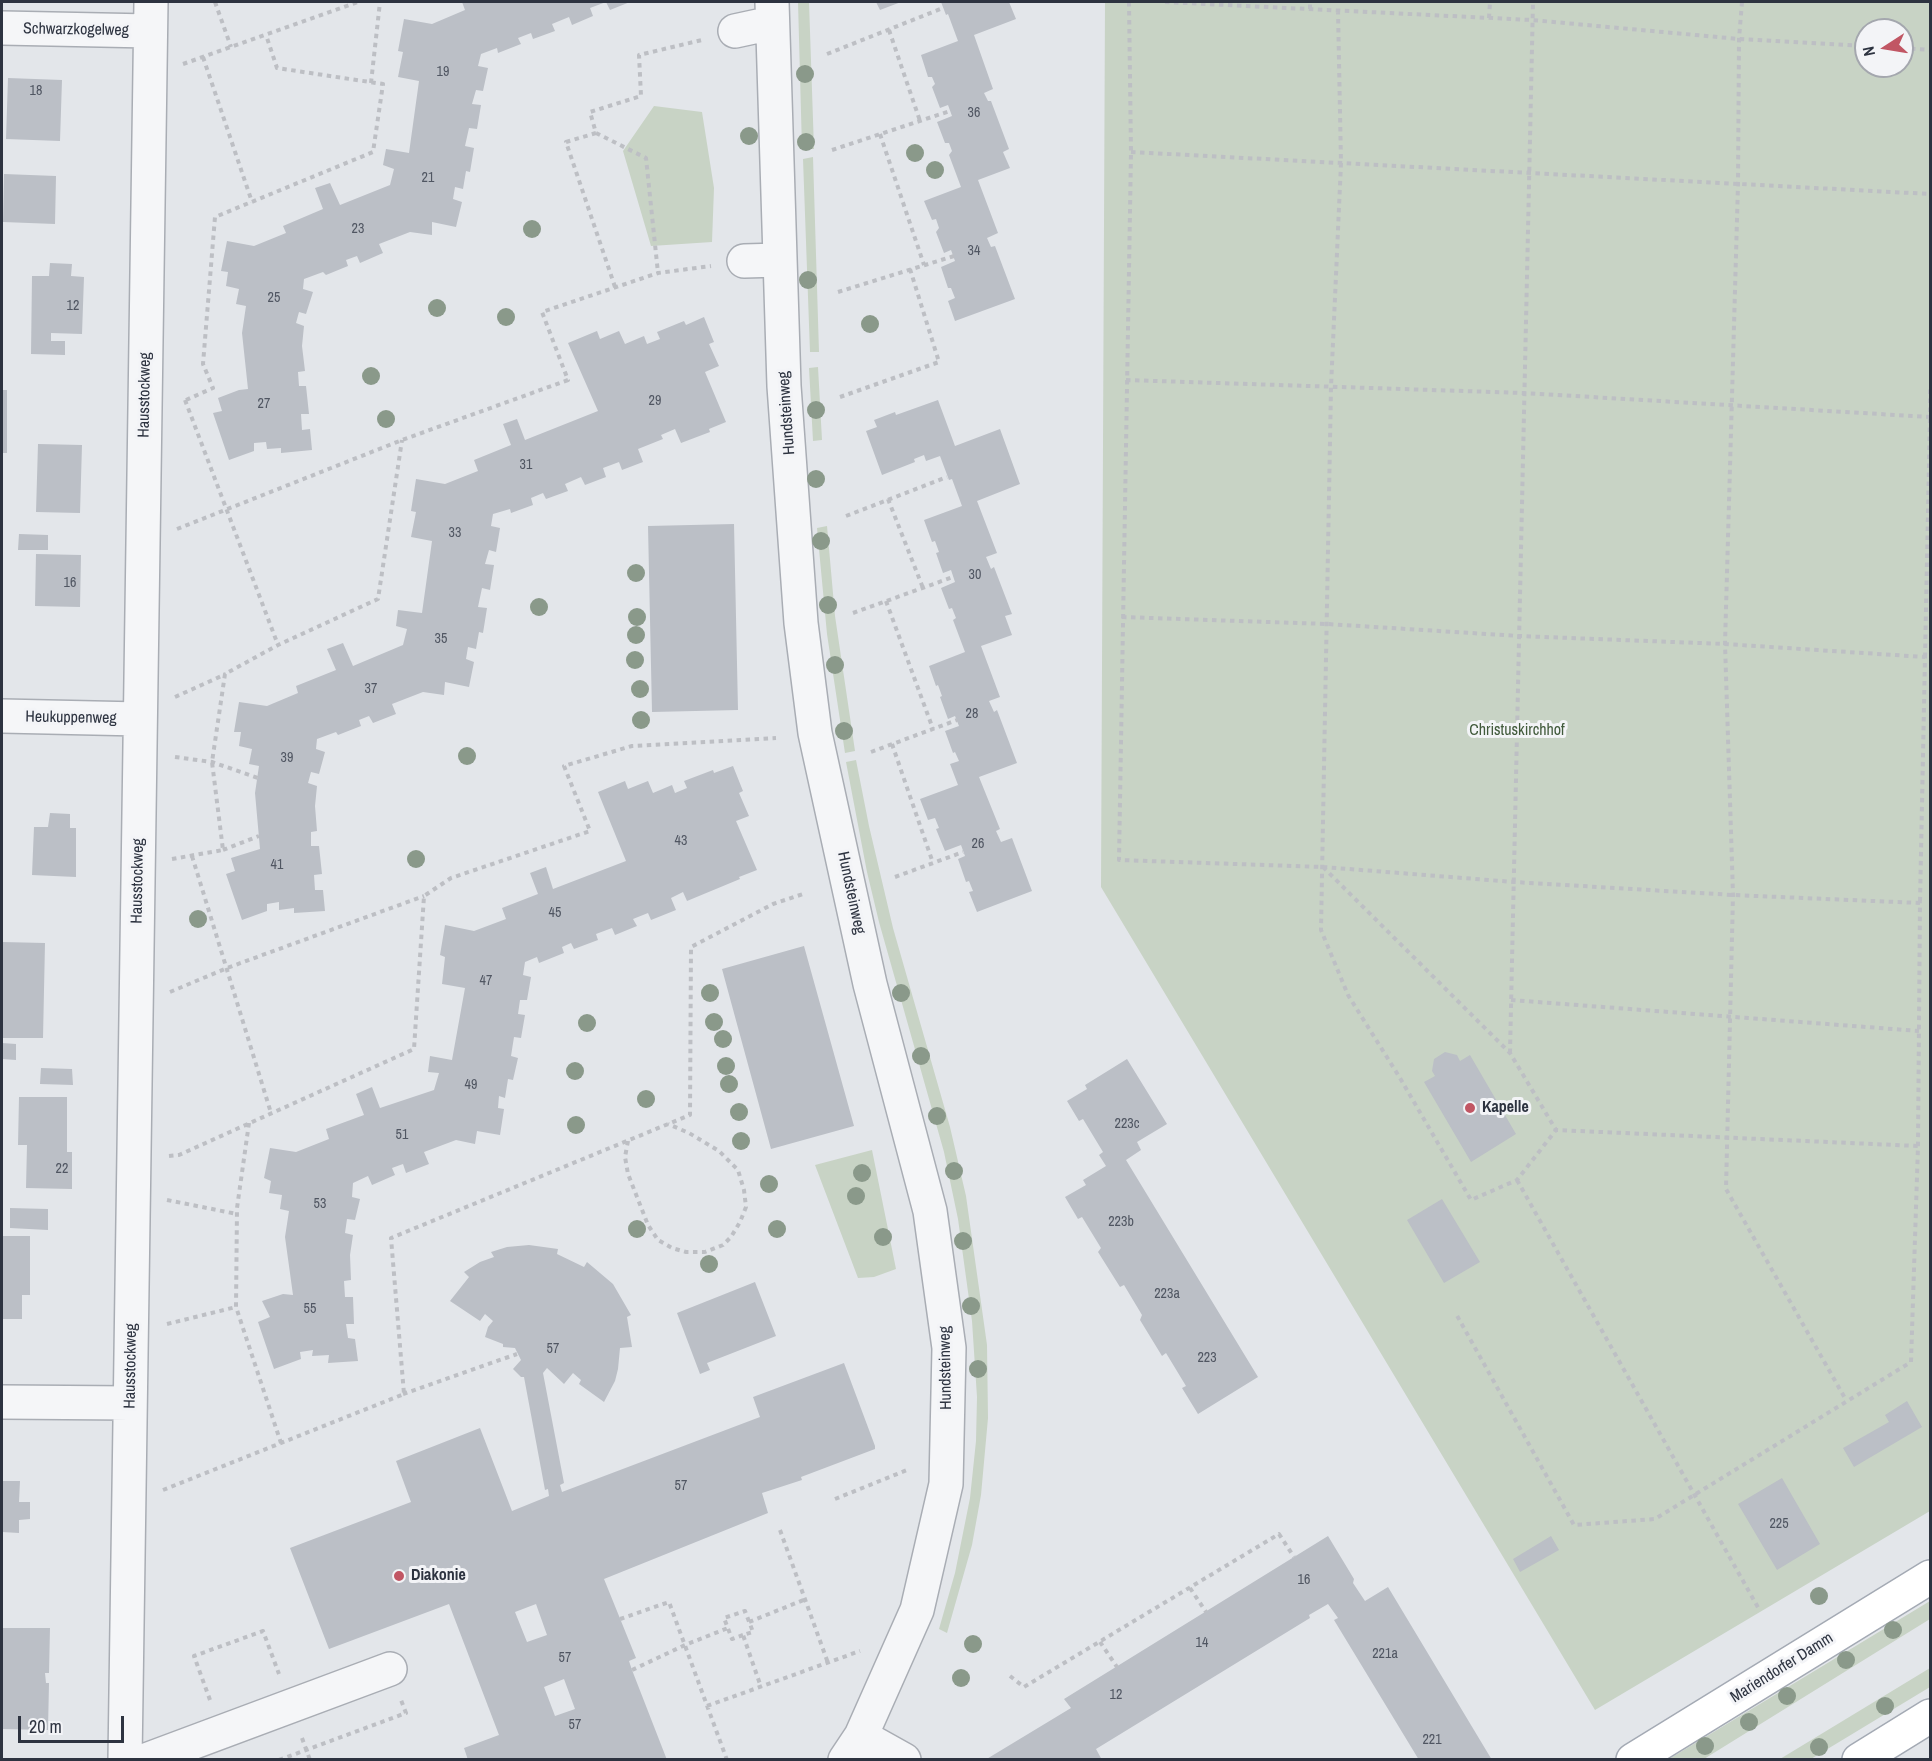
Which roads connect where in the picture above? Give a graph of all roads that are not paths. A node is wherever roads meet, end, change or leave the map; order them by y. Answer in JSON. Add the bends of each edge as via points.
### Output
{"nodes":[{"id":1,"x":772,"y":12,"type":"edge"},
{"id":2,"x":151,"y":16,"type":"edge"},
{"id":3,"x":2,"y":28,"type":"edge"},
{"id":4,"x":735,"y":32,"type":"road end"},
{"id":5,"x":780,"y":260,"type":"junction"},
{"id":6,"x":744,"y":261,"type":"road end"},
{"id":7,"x":2,"y":716,"type":"edge"},
{"id":8,"x":140,"y":719,"type":"junction"},
{"id":9,"x":2,"y":1402,"type":"edge"},
{"id":10,"x":130,"y":1403,"type":"junction"},
{"id":11,"x":1930,"y":1577,"type":"edge"},
{"id":12,"x":390,"y":1669,"type":"road end"},
{"id":13,"x":1930,"y":1716,"type":"edge"},
{"id":14,"x":853,"y":1748,"type":"edge"},
{"id":15,"x":125,"y":1760,"type":"edge"},
{"id":16,"x":146,"y":1760,"type":"edge"},
{"id":17,"x":904,"y":1760,"type":"edge"},
{"id":18,"x":1632,"y":1760,"type":"edge"},
{"id":19,"x":1858,"y":1760,"type":"edge"}],
"edges":[{"from":1,"to":4,"type":"street"},
{"from":1,"to":5,"type":"street","name":"Hundsteinweg"},
{"from":2,"to":3,"type":"street","name":"Schwarzkogelweg"},
{"from":2,"to":8,"type":"street","name":"Hausstockweg"},
{"from":5,"to":6,"type":"street"},
{"from":5,"to":14,"type":"street","name":"Hundsteinweg","via":[[784,386],[801,623],[815,733],[870,984],[930,1211],[949,1348],[946,1484],[917,1610]]},
{"from":7,"to":8,"type":"street","name":"Heukuppenweg"},
{"from":8,"to":10,"type":"street","name":"Hausstockweg"},
{"from":9,"to":10,"type":"street"},
{"from":10,"to":15,"type":"street","name":"Hausstockweg"},
{"from":11,"to":18,"type":"main road","name":"Mariendorfer Damm"},
{"from":12,"to":16,"type":"street"},
{"from":13,"to":19,"type":"main road"},
{"from":14,"to":17,"type":"street"}]}
